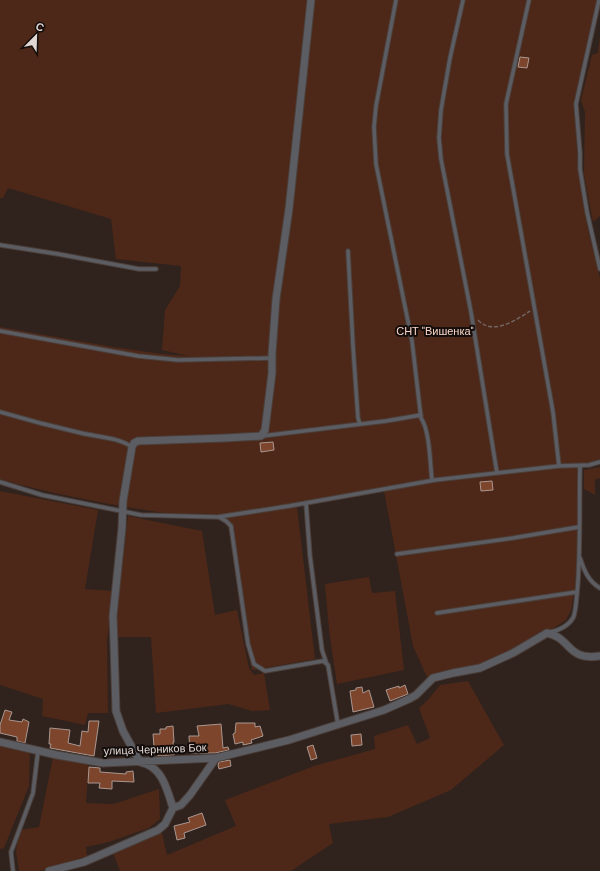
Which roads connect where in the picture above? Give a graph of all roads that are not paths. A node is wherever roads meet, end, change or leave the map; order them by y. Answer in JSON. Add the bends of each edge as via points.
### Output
{"nodes":[{"id":1,"x":311,"y":0,"type":"edge"},
{"id":2,"x":396,"y":0,"type":"edge"},
{"id":3,"x":463,"y":0,"type":"edge"},
{"id":4,"x":529,"y":0,"type":"edge"},
{"id":5,"x":599,"y":0,"type":"edge"},
{"id":6,"x":0,"y":245,"type":"edge"},
{"id":7,"x":348,"y":251,"type":"dead end"},
{"id":8,"x":156,"y":269,"type":"dead end"},
{"id":9,"x":600,"y":269,"type":"edge"},
{"id":10,"x":0,"y":331,"type":"edge"},
{"id":11,"x":272,"y":358,"type":"junction"},
{"id":12,"x":0,"y":412,"type":"edge"},
{"id":13,"x":421,"y":415,"type":"junction"},
{"id":14,"x":360,"y":424,"type":"junction"},
{"id":15,"x":261,"y":436,"type":"junction"},
{"id":16,"x":132,"y":447,"type":"junction"},
{"id":17,"x":600,"y":462,"type":"edge"},
{"id":18,"x":559,"y":466,"type":"junction"},
{"id":19,"x":580,"y":466,"type":"junction"},
{"id":20,"x":497,"y":473,"type":"junction"},
{"id":21,"x":432,"y":480,"type":"junction"},
{"id":22,"x":0,"y":482,"type":"edge"},
{"id":23,"x":306,"y":503,"type":"junction"},
{"id":24,"x":122,"y":512,"type":"junction"},
{"id":25,"x":218,"y":517,"type":"junction"},
{"id":26,"x":579,"y":527,"type":"junction"},
{"id":27,"x":397,"y":554,"type":"dead end"},
{"id":28,"x":579,"y":554,"type":"junction"},
{"id":29,"x":600,"y":588,"type":"edge"},
{"id":30,"x":577,"y":592,"type":"junction"},
{"id":31,"x":437,"y":613,"type":"dead end"},
{"id":32,"x":547,"y":633,"type":"junction"},
{"id":33,"x":600,"y":656,"type":"edge"},
{"id":34,"x":326,"y":662,"type":"junction"},
{"id":35,"x":338,"y":726,"type":"junction"},
{"id":36,"x":0,"y":742,"type":"edge"},
{"id":37,"x":38,"y":751,"type":"junction"},
{"id":38,"x":216,"y":758,"type":"junction"},
{"id":39,"x":140,"y":762,"type":"junction"},
{"id":40,"x":173,"y":808,"type":"junction"},
{"id":41,"x":13,"y":871,"type":"edge"},
{"id":42,"x":49,"y":871,"type":"edge"}],
"edges":[{"from":1,"to":11,"type":"street","via":[[276,299]]},
{"from":2,"to":13,"type":"lane","via":[[376,106],[376,164],[412,341]]},
{"from":3,"to":20,"type":"lane","via":[[441,110],[441,158],[471,312]]},
{"from":4,"to":18,"type":"lane","via":[[506,104],[507,154],[553,412]]},
{"from":5,"to":9,"type":"lane","via":[[576,104],[580,169]]},
{"from":6,"to":8,"type":"lane","via":[[139,269]]},
{"from":7,"to":14,"type":"lane"},
{"from":10,"to":11,"type":"lane","via":[[138,356],[178,360]]},
{"from":11,"to":15,"type":"street","via":[[269,407],[265,430]]},
{"from":12,"to":16,"type":"lane","via":[[38,424],[127,443]]},
{"from":13,"to":14,"type":"lane"},
{"from":13,"to":21,"type":"lane","via":[[427,434]]},
{"from":14,"to":15,"type":"lane"},
{"from":15,"to":16,"type":"street","via":[[138,441]]},
{"from":16,"to":24,"type":"street"},
{"from":17,"to":19,"type":"lane"},
{"from":18,"to":19,"type":"lane"},
{"from":18,"to":20,"type":"lane"},
{"from":19,"to":26,"type":"lane"},
{"from":20,"to":21,"type":"lane"},
{"from":21,"to":23,"type":"lane"},
{"from":22,"to":24,"type":"lane","via":[[42,495]]},
{"from":23,"to":25,"type":"lane"},
{"from":23,"to":34,"type":"lane","via":[[310,556],[322,650]]},
{"from":24,"to":25,"type":"lane","via":[[141,515]]},
{"from":24,"to":39,"type":"street","via":[[122,536],[113,616],[116,711],[123,731]]},
{"from":25,"to":34,"type":"lane","via":[[226,520],[231,526],[248,644],[254,664],[265,671]]},
{"from":26,"to":27,"type":"lane"},
{"from":26,"to":28,"type":"lane"},
{"from":28,"to":29,"type":"lane","via":[[589,578]]},
{"from":28,"to":30,"type":"lane"},
{"from":30,"to":31,"type":"lane"},
{"from":30,"to":32,"type":"lane","via":[[573,618],[567,625]]},
{"from":32,"to":33,"type":"street","via":[[555,634],[579,656]]},
{"from":32,"to":35,"type":"street","name":"улица Черников Бок","via":[[480,668],[433,678],[409,699]]},
{"from":34,"to":35,"type":"lane"},
{"from":35,"to":38,"type":"street","name":"улица Черников Бок"},
{"from":36,"to":37,"type":"street","name":"улица Черников Бок"},
{"from":37,"to":39,"type":"street","name":"улица Черников Бок","via":[[103,763]]},
{"from":37,"to":41,"type":"lane","via":[[32,793],[11,852]]},
{"from":38,"to":39,"type":"street","name":"улица Черников Бок"},
{"from":38,"to":40,"type":"street","name":"улица Черников Бок","via":[[190,795],[181,805]]},
{"from":39,"to":40,"type":"street","via":[[151,765],[158,772]]},
{"from":40,"to":42,"type":"street","name":"улица Черников Бок","via":[[165,824],[158,830],[84,862]]}]}
